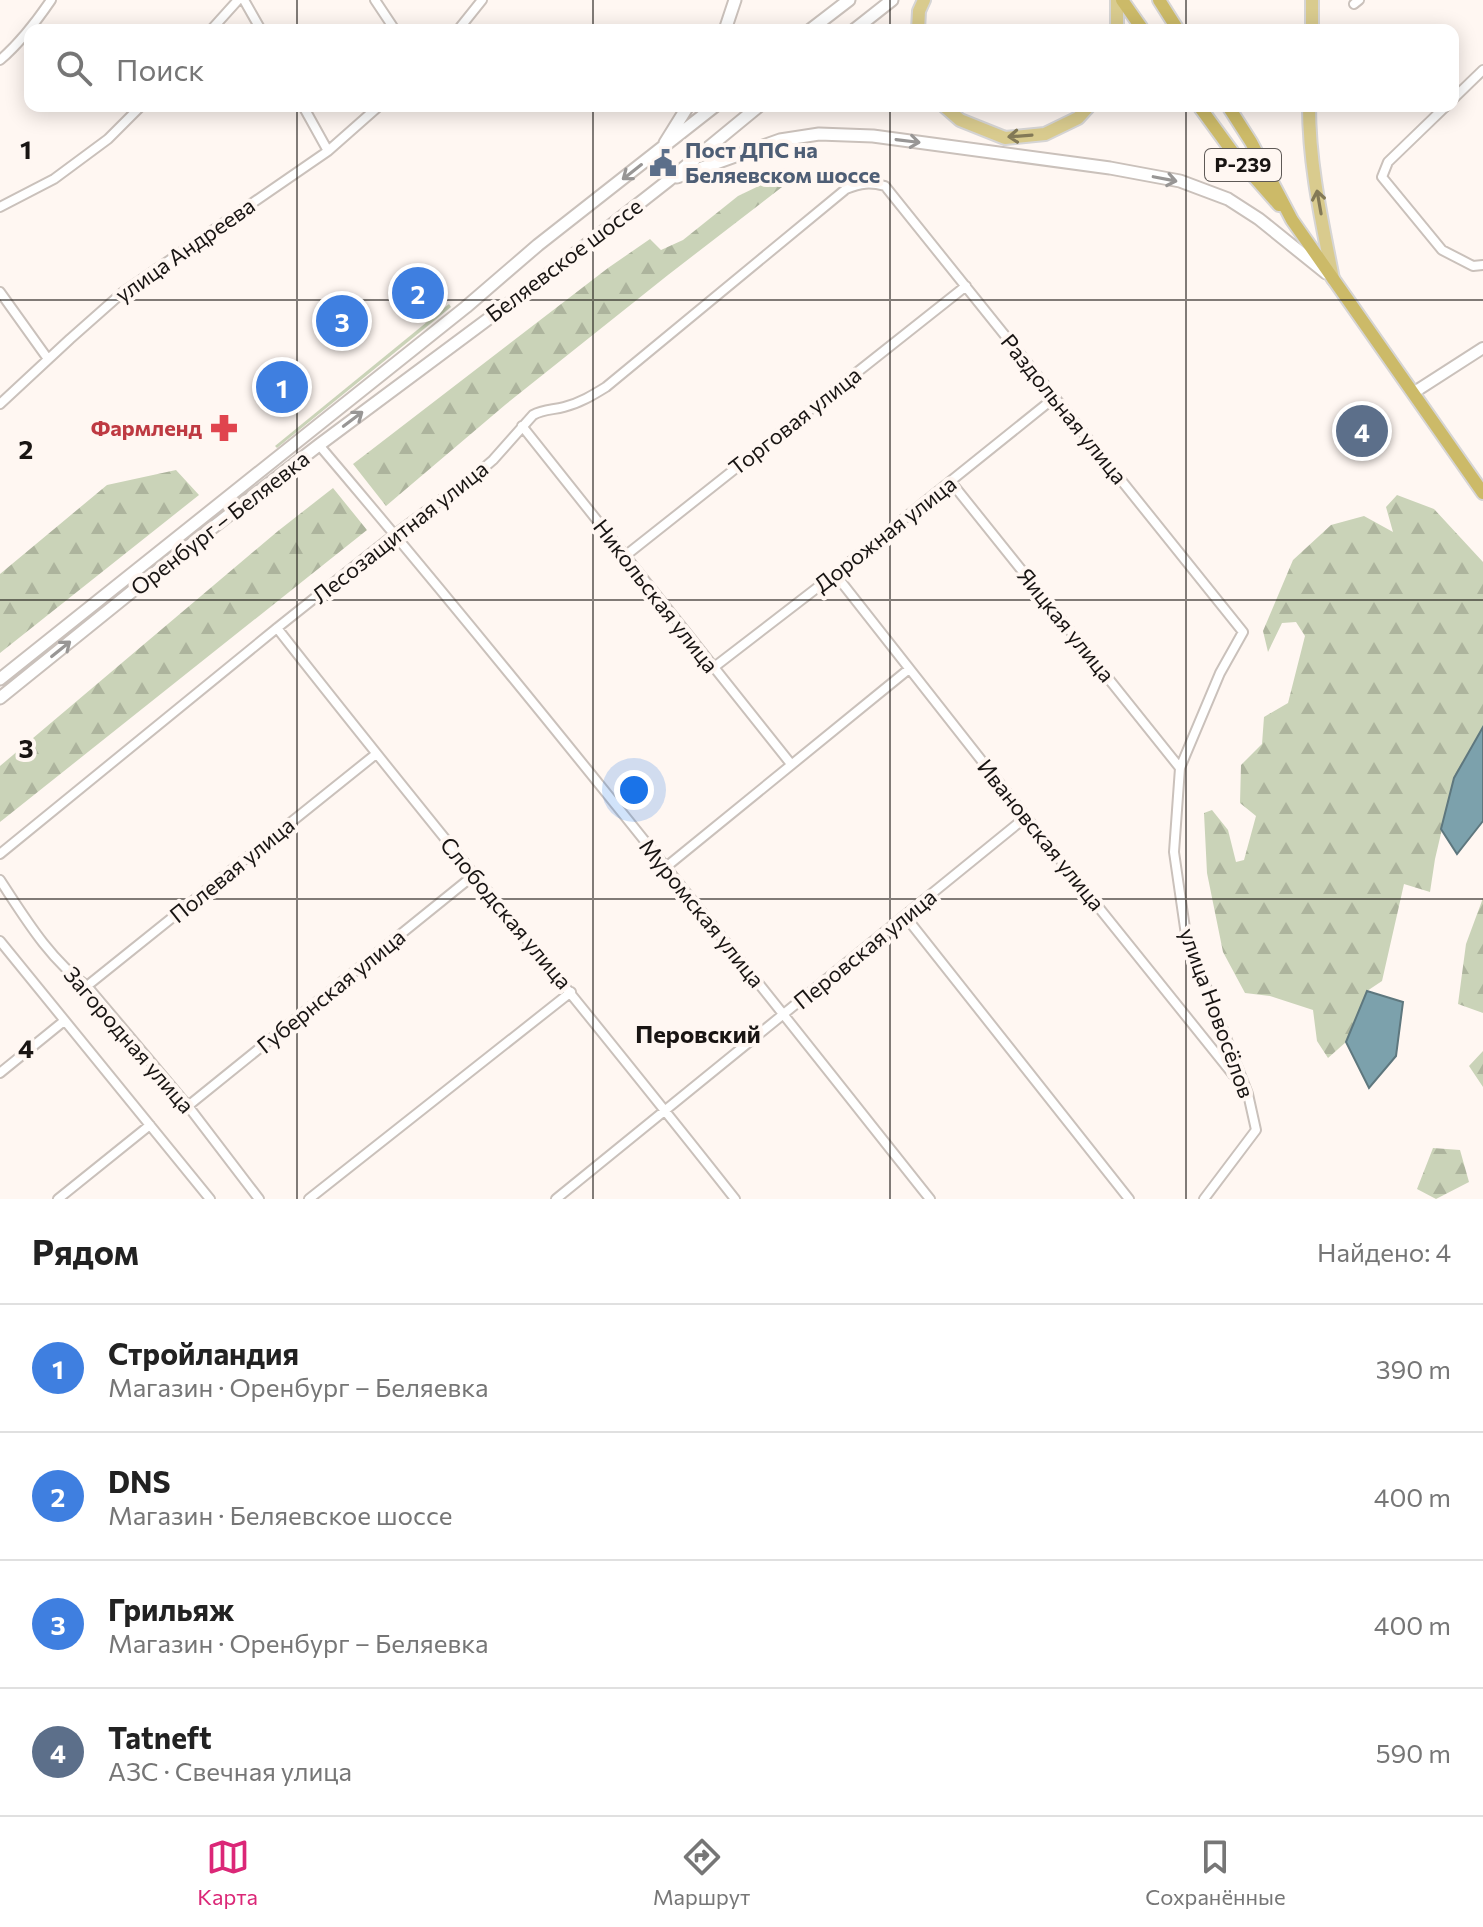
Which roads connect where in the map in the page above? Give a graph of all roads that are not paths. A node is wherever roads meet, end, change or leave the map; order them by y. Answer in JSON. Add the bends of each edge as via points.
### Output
{"nodes":[{"id":1,"x":51,"y":0,"type":"edge"},
{"id":2,"x":238,"y":0,"type":"edge"},
{"id":3,"x":244,"y":0,"type":"edge"},
{"id":4,"x":375,"y":0,"type":"edge"},
{"id":5,"x":482,"y":0,"type":"edge"},
{"id":6,"x":735,"y":0,"type":"edge"},
{"id":7,"x":849,"y":0,"type":"edge"},
{"id":8,"x":892,"y":0,"type":"edge"},
{"id":9,"x":924,"y":0,"type":"edge"},
{"id":10,"x":1119,"y":0,"type":"edge"},
{"id":11,"x":1159,"y":0,"type":"edge"},
{"id":12,"x":1312,"y":0,"type":"edge"},
{"id":13,"x":35,"y":24,"type":"edge"},
{"id":14,"x":216,"y":24,"type":"edge"},
{"id":15,"x":258,"y":24,"type":"edge"},
{"id":16,"x":391,"y":24,"type":"edge"},
{"id":17,"x":463,"y":24,"type":"edge"},
{"id":18,"x":727,"y":24,"type":"edge"},
{"id":19,"x":818,"y":24,"type":"edge"},
{"id":20,"x":862,"y":24,"type":"edge"},
{"id":21,"x":918,"y":24,"type":"edge"},
{"id":22,"x":1117,"y":24,"type":"edge"},
{"id":23,"x":1138,"y":24,"type":"edge"},
{"id":24,"x":1174,"y":24,"type":"edge"},
{"id":25,"x":1312,"y":24,"type":"edge"},
{"id":26,"x":24,"y":36,"type":"edge"},
{"id":27,"x":0,"y":60,"type":"edge"},
{"id":28,"x":1483,"y":70,"type":"edge"},
{"id":29,"x":1459,"y":93,"type":"edge"},
{"id":30,"x":135,"y":112,"type":"edge"},
{"id":31,"x":306,"y":112,"type":"edge"},
{"id":32,"x":372,"y":112,"type":"edge"},
{"id":33,"x":684,"y":112,"type":"edge"},
{"id":34,"x":708,"y":112,"type":"edge"},
{"id":35,"x":752,"y":112,"type":"edge"},
{"id":36,"x":951,"y":112,"type":"edge"},
{"id":37,"x":1084,"y":112,"type":"edge"},
{"id":38,"x":1203,"y":112,"type":"edge"},
{"id":39,"x":1232,"y":112,"type":"edge"},
{"id":40,"x":1309,"y":112,"type":"edge"},
{"id":41,"x":1440,"y":112,"type":"edge"},
{"id":42,"x":328,"y":151,"type":"junction"},
{"id":43,"x":659,"y":151,"type":"junction"},
{"id":44,"x":669,"y":180,"type":"junction"},
{"id":45,"x":885,"y":186,"type":"joint"},
{"id":46,"x":0,"y":207,"type":"edge"},
{"id":47,"x":1292,"y":220,"type":"junction"},
{"id":48,"x":1483,"y":265,"type":"edge"},
{"id":49,"x":1333,"y":279,"type":"junction"},
{"id":50,"x":966,"y":286,"type":"junction"},
{"id":51,"x":0,"y":292,"type":"edge"},
{"id":52,"x":431,"y":335,"type":"joint"},
{"id":53,"x":1483,"y":348,"type":"edge"},
{"id":54,"x":443,"y":352,"type":"joint"},
{"id":55,"x":48,"y":359,"type":"junction"},
{"id":56,"x":1413,"y":393,"type":"junction"},
{"id":57,"x":1054,"y":398,"type":"junction"},
{"id":58,"x":0,"y":404,"type":"edge"},
{"id":59,"x":522,"y":426,"type":"junction"},
{"id":60,"x":319,"y":445,"type":"junction"},
{"id":61,"x":951,"y":482,"type":"junction"},
{"id":62,"x":1483,"y":493,"type":"edge"},
{"id":63,"x":395,"y":534,"type":"junction"},
{"id":64,"x":625,"y":556,"type":"junction"},
{"id":65,"x":835,"y":574,"type":"junction"},
{"id":66,"x":277,"y":628,"type":"junction"},
{"id":67,"x":1243,"y":632,"type":"joint"},
{"id":68,"x":713,"y":668,"type":"junction"},
{"id":69,"x":909,"y":669,"type":"junction"},
{"id":70,"x":0,"y":679,"type":"edge"},
{"id":71,"x":0,"y":698,"type":"edge"},
{"id":72,"x":376,"y":754,"type":"junction"},
{"id":73,"x":791,"y":764,"type":"junction"},
{"id":74,"x":1180,"y":768,"type":"junction"},
{"id":75,"x":1026,"y":817,"type":"junction"},
{"id":76,"x":0,"y":854,"type":"edge"},
{"id":77,"x":666,"y":867,"type":"junction"},
{"id":78,"x":474,"y":875,"type":"junction"},
{"id":79,"x":0,"y":880,"type":"edge"},
{"id":80,"x":905,"y":916,"type":"junction"},
{"id":81,"x":0,"y":941,"type":"edge"},
{"id":82,"x":87,"y":986,"type":"junction"},
{"id":83,"x":571,"y":992,"type":"junction"},
{"id":84,"x":784,"y":1015,"type":"junction"},
{"id":85,"x":64,"y":1021,"type":"junction"},
{"id":86,"x":0,"y":1073,"type":"edge"},
{"id":87,"x":1248,"y":1094,"type":"junction"},
{"id":88,"x":188,"y":1106,"type":"junction"},
{"id":89,"x":666,"y":1111,"type":"junction"},
{"id":90,"x":150,"y":1125,"type":"junction"},
{"id":91,"x":58,"y":1199,"type":"edge"},
{"id":92,"x":210,"y":1199,"type":"edge"},
{"id":93,"x":259,"y":1199,"type":"edge"},
{"id":94,"x":309,"y":1199,"type":"edge"},
{"id":95,"x":556,"y":1199,"type":"edge"},
{"id":96,"x":735,"y":1199,"type":"edge"},
{"id":97,"x":930,"y":1199,"type":"edge"},
{"id":98,"x":1129,"y":1199,"type":"edge"},
{"id":99,"x":1204,"y":1199,"type":"edge"}],
"edges":[{"from":1,"to":13,"type":"street"},
{"from":2,"to":14,"type":"street"},
{"from":3,"to":15,"type":"street"},
{"from":4,"to":16,"type":"street"},
{"from":5,"to":17,"type":"street"},
{"from":6,"to":18,"type":"main road"},
{"from":7,"to":19,"type":"main road"},
{"from":8,"to":20,"type":"main road"},
{"from":9,"to":21,"type":"main road"},
{"from":10,"to":22,"type":"main road"},
{"from":10,"to":23,"type":"highway"},
{"from":11,"to":24,"type":"highway"},
{"from":12,"to":25,"type":"main road"},
{"from":26,"to":27,"type":"street"},
{"from":28,"to":29,"type":"street"},
{"from":30,"to":46,"type":"street","via":[[54,179]]},
{"from":31,"to":42,"type":"street"},
{"from":32,"to":42,"type":"street","name":"улица Андреева"},
{"from":33,"to":43,"type":"main road"},
{"from":34,"to":43,"type":"main road","name":"Беляевское шоссе"},
{"from":35,"to":44,"type":"main road","name":"Беляевское шоссе"},
{"from":37,"to":36,"type":"main road","one_way":true,"via":[[1045,134],[1005,138]]},
{"from":38,"to":47,"type":"highway","number":"Р-239"},
{"from":39,"to":47,"type":"highway","number":"Р-239"},
{"from":49,"to":40,"type":"main road","one_way":true,"via":[[1313,169]]},
{"from":41,"to":48,"type":"street","via":[[1388,162],[1382,177],[1442,250],[1473,266]]},
{"from":42,"to":55,"type":"street","name":"улица Андреева","via":[[122,293]]},
{"from":43,"to":52,"type":"main road","name":"Беляевское шоссе","one_way":true},
{"from":44,"to":49,"type":"main road","one_way":true,"via":[[780,140],[819,134],[873,136],[1110,168],[1180,181],[1228,199]]},
{"from":44,"to":54,"type":"main road","name":"Беляевское шоссе"},
{"from":45,"to":50,"type":"street","name":"Раздольная улица"},
{"from":45,"to":59,"type":"street","name":"Лесозащитная улица","via":[[872,182],[846,189],[606,387],[584,401],[540,411]]},
{"from":47,"to":49,"type":"highway","number":"Р-239"},
{"from":49,"to":56,"type":"highway","number":"Р-239"},
{"from":50,"to":57,"type":"street","name":"Раздольная улица"},
{"from":50,"to":64,"type":"street","name":"Торговая улица"},
{"from":51,"to":55,"type":"street"},
{"from":52,"to":70,"type":"main road","name":"Оренбург – Беляевка"},
{"from":53,"to":56,"type":"street"},
{"from":60,"to":54,"type":"main road","name":"Оренбург – Беляевка","one_way":true},
{"from":55,"to":58,"type":"street","name":"улица Андреева"},
{"from":56,"to":62,"type":"highway","number":"Р-239"},
{"from":57,"to":61,"type":"street","name":"Дорожная улица"},
{"from":57,"to":67,"type":"street","name":"Раздольная улица"},
{"from":59,"to":63,"type":"street","name":"Лесозащитная улица","via":[[479,472]]},
{"from":59,"to":64,"type":"street","name":"Никольская улица"},
{"from":60,"to":63,"type":"street","name":"Муромская улица"},
{"from":71,"to":60,"type":"main road","name":"Оренбург – Беляевка","one_way":true},
{"from":61,"to":65,"type":"street","name":"Дорожная улица"},
{"from":61,"to":74,"type":"street","name":"Яицкая улица"},
{"from":63,"to":66,"type":"street","name":"Лесозащитная улица"},
{"from":63,"to":77,"type":"street","name":"Муромская улица"},
{"from":64,"to":68,"type":"street","name":"Никольская улица"},
{"from":65,"to":68,"type":"street","name":"Дорожная улица"},
{"from":65,"to":69,"type":"street","name":"Ивановская улица"},
{"from":66,"to":72,"type":"street","name":"Слободская улица"},
{"from":66,"to":76,"type":"street","name":"Лесозащитная улица"},
{"from":67,"to":74,"type":"street","name":"улица Новосёлов"},
{"from":68,"to":73,"type":"street","name":"Никольская улица"},
{"from":69,"to":73,"type":"street"},
{"from":69,"to":75,"type":"street","name":"Ивановская улица"},
{"from":72,"to":78,"type":"street","name":"Слободская улица"},
{"from":72,"to":82,"type":"street","name":"Полевая улица"},
{"from":73,"to":77,"type":"street"},
{"from":74,"to":87,"type":"street","name":"улица Новосёлов","via":[[1174,852],[1186,935]]},
{"from":75,"to":80,"type":"street","name":"Перовская улица"},
{"from":75,"to":87,"type":"street","name":"Ивановская улица"},
{"from":77,"to":84,"type":"street","name":"Муромская улица"},
{"from":78,"to":83,"type":"street","name":"Слободская улица"},
{"from":78,"to":88,"type":"street","name":"Губернская улица"},
{"from":79,"to":82,"type":"street","name":"Загородная улица","via":[[69,973]]},
{"from":80,"to":84,"type":"street","name":"Перовская улица"},
{"from":80,"to":98,"type":"street"},
{"from":81,"to":85,"type":"street"},
{"from":82,"to":88,"type":"street","name":"Загородная улица"},
{"from":83,"to":89,"type":"street","name":"Слободская улица"},
{"from":83,"to":94,"type":"street"},
{"from":84,"to":89,"type":"street","name":"Перовская улица"},
{"from":84,"to":97,"type":"street","name":"Муромская улица"},
{"from":85,"to":86,"type":"street"},
{"from":85,"to":90,"type":"street"},
{"from":87,"to":99,"type":"street","name":"улица Новосёлов","via":[[1256,1130]]},
{"from":88,"to":93,"type":"street","name":"Загородная улица"},
{"from":89,"to":95,"type":"street","name":"Перовская улица"},
{"from":89,"to":96,"type":"street","name":"Слободская улица"},
{"from":90,"to":91,"type":"street"},
{"from":90,"to":92,"type":"street"}]}
